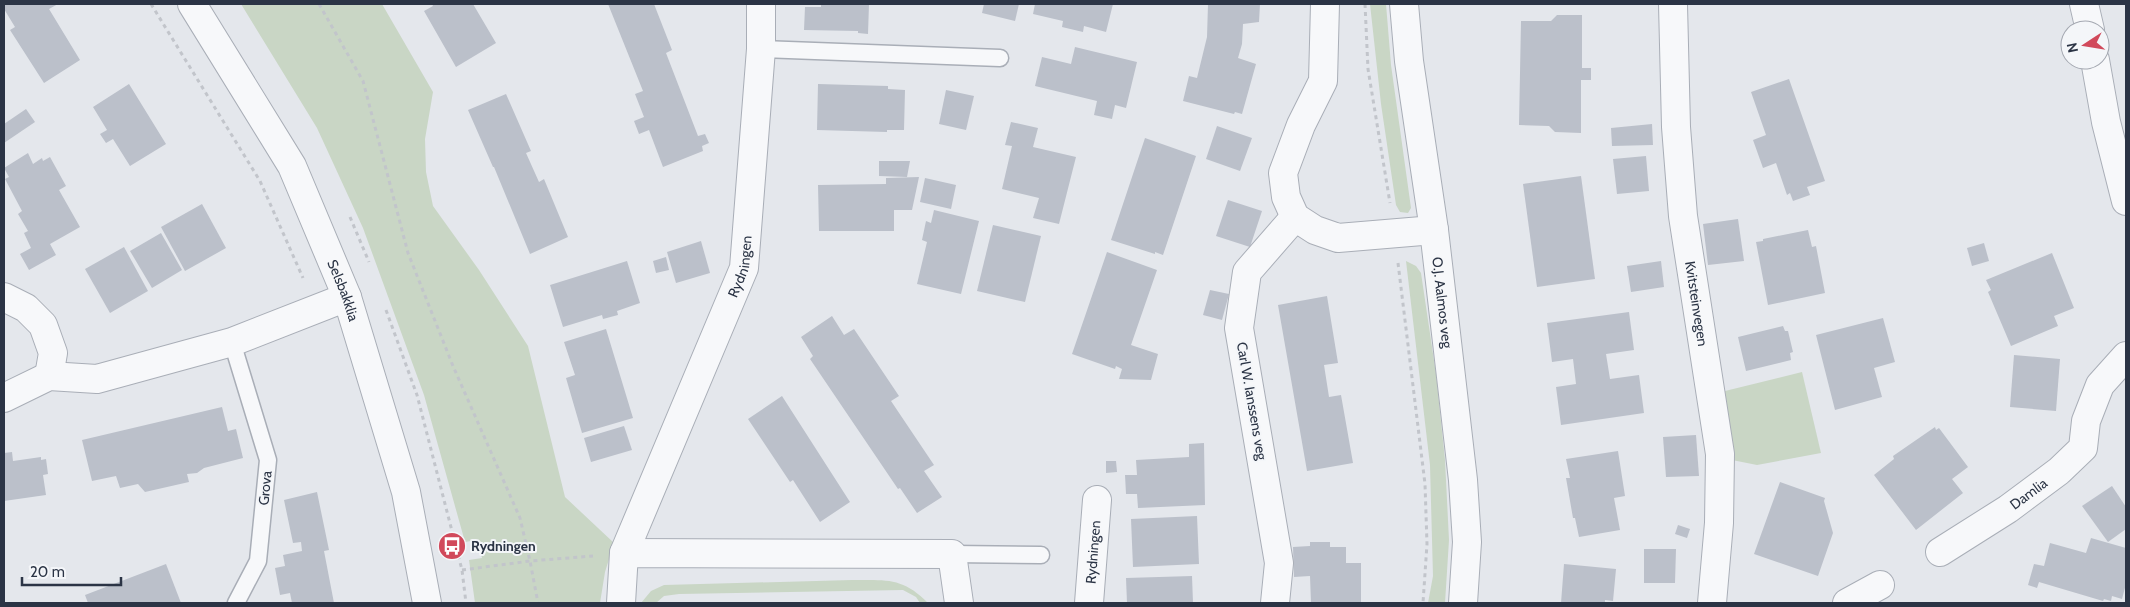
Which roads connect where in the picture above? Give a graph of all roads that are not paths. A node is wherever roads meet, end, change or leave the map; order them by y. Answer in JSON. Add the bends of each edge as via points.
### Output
{"nodes":[{"id":1,"x":192,"y":4,"type":"edge"},
{"id":2,"x":761,"y":4,"type":"edge"},
{"id":3,"x":1325,"y":4,"type":"edge"},
{"id":4,"x":1404,"y":4,"type":"edge"},
{"id":5,"x":1673,"y":4,"type":"edge"},
{"id":6,"x":2084,"y":4,"type":"edge"},
{"id":7,"x":2088,"y":20,"type":"edge"},
{"id":8,"x":761,"y":49,"type":"junction"},
{"id":9,"x":1000,"y":58,"type":"dead end"},
{"id":10,"x":2097,"y":70,"type":"edge"},
{"id":11,"x":2126,"y":202,"type":"edge"},
{"id":12,"x":1295,"y":217,"type":"junction"},
{"id":13,"x":1434,"y":230,"type":"junction"},
{"id":14,"x":4,"y":297,"type":"edge"},
{"id":15,"x":347,"y":297,"type":"junction"},
{"id":16,"x":232,"y":342,"type":"junction"},
{"id":17,"x":2126,"y":356,"type":"edge"},
{"id":18,"x":50,"y":376,"type":"junction"},
{"id":19,"x":4,"y":398,"type":"edge"},
{"id":20,"x":1097,"y":500,"type":"dead end"},
{"id":21,"x":1940,"y":552,"type":"dead end"},
{"id":22,"x":624,"y":553,"type":"junction"},
{"id":23,"x":952,"y":554,"type":"junction"},
{"id":24,"x":1041,"y":555,"type":"dead end"},
{"id":25,"x":1880,"y":585,"type":"dead end"},
{"id":26,"x":236,"y":603,"type":"edge"},
{"id":27,"x":427,"y":603,"type":"edge"},
{"id":28,"x":621,"y":603,"type":"edge"},
{"id":29,"x":959,"y":603,"type":"edge"},
{"id":30,"x":1090,"y":603,"type":"edge"},
{"id":31,"x":1275,"y":603,"type":"edge"},
{"id":32,"x":1463,"y":603,"type":"edge"},
{"id":33,"x":1712,"y":603,"type":"edge"},
{"id":34,"x":1847,"y":603,"type":"edge"}],
"edges":[{"from":1,"to":15,"type":"street","name":"Selsbakklia","via":[[292,166]]},
{"from":2,"to":8,"type":"street","name":"Rydningen"},
{"from":3,"to":12,"type":"street","via":[[1322,81],[1301,124],[1283,173],[1286,197]]},
{"from":4,"to":13,"type":"street","name":"O.J. Aalmos veg"},
{"from":5,"to":33,"type":"street","name":"Kvitsteinvegen","via":[[1676,127],[1683,216],[1720,454],[1719,523]]},
{"from":6,"to":7,"type":"street"},
{"from":8,"to":9,"type":"lane"},
{"from":8,"to":22,"type":"street","name":"Rydningen","via":[[744,268]]},
{"from":10,"to":11,"type":"street"},
{"from":12,"to":13,"type":"street","via":[[1315,230],[1338,238]]},
{"from":12,"to":31,"type":"street","name":"Carl W. Ianssens veg","via":[[1247,272],[1239,328],[1279,563]]},
{"from":13,"to":32,"type":"street","name":"O.J. Aalmos veg","via":[[1468,542]]},
{"from":14,"to":18,"type":"street","via":[[26,308],[43,325],[53,353]]},
{"from":15,"to":16,"type":"street"},
{"from":15,"to":27,"type":"street","name":"Selsbakklia","via":[[406,492]]},
{"from":16,"to":18,"type":"street","via":[[97,379]]},
{"from":16,"to":26,"type":"lane","name":"Grova","via":[[268,460],[258,561]]},
{"from":17,"to":21,"type":"street","name":"Damlia","via":[[2100,385],[2086,420],[2083,448],[2059,471],[2008,509]]},
{"from":18,"to":19,"type":"street"},
{"from":20,"to":30,"type":"street","name":"Rydningen"},
{"from":22,"to":23,"type":"street"},
{"from":22,"to":28,"type":"street","name":"Rydningen"},
{"from":23,"to":24,"type":"lane"},
{"from":23,"to":29,"type":"street"},
{"from":25,"to":34,"type":"street"}]}
